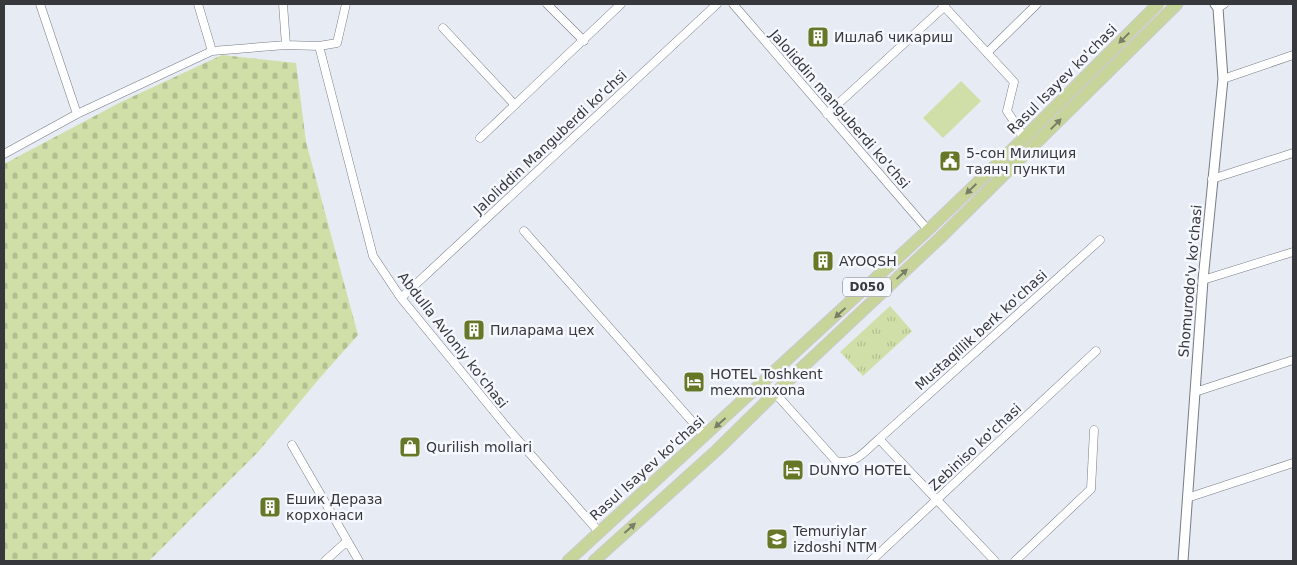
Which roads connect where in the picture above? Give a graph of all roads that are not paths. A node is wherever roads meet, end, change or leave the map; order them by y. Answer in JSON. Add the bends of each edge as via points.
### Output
{"nodes":[{"id":1,"x":40,"y":4,"type":"edge"},
{"id":2,"x":198,"y":4,"type":"edge"},
{"id":3,"x":283,"y":4,"type":"edge"},
{"id":4,"x":346,"y":4,"type":"edge"},
{"id":5,"x":547,"y":4,"type":"edge"},
{"id":6,"x":622,"y":4,"type":"edge"},
{"id":7,"x":717,"y":4,"type":"edge"},
{"id":8,"x":733,"y":4,"type":"edge"},
{"id":9,"x":1037,"y":4,"type":"edge"},
{"id":10,"x":1158,"y":4,"type":"edge"},
{"id":11,"x":1177,"y":4,"type":"edge"},
{"id":12,"x":943,"y":5,"type":"edge"},
{"id":13,"x":1219,"y":5,"type":"edge"},
{"id":14,"x":443,"y":28,"type":"dead end"},
{"id":15,"x":584,"y":41,"type":"junction"},
{"id":16,"x":286,"y":45,"type":"junction"},
{"id":17,"x":319,"y":46,"type":"junction"},
{"id":18,"x":212,"y":51,"type":"junction"},
{"id":19,"x":987,"y":53,"type":"junction"},
{"id":20,"x":1293,"y":56,"type":"edge"},
{"id":21,"x":1223,"y":79,"type":"junction"},
{"id":22,"x":515,"y":105,"type":"junction"},
{"id":23,"x":77,"y":114,"type":"junction"},
{"id":24,"x":826,"y":114,"type":"junction"},
{"id":25,"x":480,"y":138,"type":"dead end"},
{"id":26,"x":1023,"y":139,"type":"junction"},
{"id":27,"x":1293,"y":153,"type":"edge"},
{"id":28,"x":4,"y":154,"type":"edge"},
{"id":29,"x":1212,"y":178,"type":"junction"},
{"id":30,"x":928,"y":230,"type":"junction"},
{"id":31,"x":524,"y":231,"type":"dead end"},
{"id":32,"x":1100,"y":240,"type":"dead end"},
{"id":33,"x":1293,"y":252,"type":"edge"},
{"id":34,"x":1203,"y":280,"type":"junction"},
{"id":35,"x":401,"y":298,"type":"junction"},
{"id":36,"x":1096,"y":351,"type":"dead end"},
{"id":37,"x":1293,"y":360,"type":"edge"},
{"id":38,"x":1194,"y":392,"type":"junction"},
{"id":39,"x":775,"y":393,"type":"junction"},
{"id":40,"x":1094,"y":430,"type":"dead end"},
{"id":41,"x":706,"y":436,"type":"junction"},
{"id":42,"x":880,"y":439,"type":"junction"},
{"id":43,"x":292,"y":446,"type":"dead end"},
{"id":44,"x":717,"y":450,"type":"junction"},
{"id":45,"x":1293,"y":463,"type":"edge"},
{"id":46,"x":1187,"y":498,"type":"junction"},
{"id":47,"x":937,"y":499,"type":"junction"},
{"id":48,"x":599,"y":532,"type":"junction"},
{"id":49,"x":346,"y":542,"type":"junction"},
{"id":50,"x":325,"y":561,"type":"edge"},
{"id":51,"x":359,"y":561,"type":"edge"},
{"id":52,"x":568,"y":561,"type":"edge"},
{"id":53,"x":594,"y":561,"type":"edge"},
{"id":54,"x":870,"y":561,"type":"edge"},
{"id":55,"x":995,"y":561,"type":"edge"},
{"id":56,"x":1015,"y":561,"type":"edge"},
{"id":57,"x":1183,"y":561,"type":"edge"}],
"edges":[{"from":1,"to":23,"type":"street"},
{"from":2,"to":18,"type":"street"},
{"from":3,"to":16,"type":"street"},
{"from":4,"to":17,"type":"street","via":[[337,43]]},
{"from":5,"to":15,"type":"street"},
{"from":6,"to":15,"type":"street"},
{"from":7,"to":35,"type":"street","name":"Jaloliddin Manguberdi ko'chsi"},
{"from":8,"to":24,"type":"street","name":"Jaloliddin manguberdi ko'chsi"},
{"from":9,"to":19,"type":"street"},
{"from":10,"to":26,"type":"main road","name":"Rasul Isayev ko'chasi","number":"D050","one_way":true},
{"from":39,"to":11,"type":"main road","name":"Rasul Isayev ko'chasi","number":"D050","one_way":true,"via":[[940,238]]},
{"from":12,"to":19,"type":"street"},
{"from":12,"to":24,"type":"street"},
{"from":13,"to":21,"type":"street","name":"Shomurodo'v ko'chasi"},
{"from":14,"to":22,"type":"street"},
{"from":15,"to":22,"type":"street"},
{"from":16,"to":17,"type":"street"},
{"from":16,"to":18,"type":"street"},
{"from":17,"to":35,"type":"street","name":"Abdulla Avloniy ko'chasi","via":[[373,256]]},
{"from":18,"to":23,"type":"street"},
{"from":19,"to":26,"type":"street","via":[[1014,82],[1007,111]]},
{"from":20,"to":21,"type":"street"},
{"from":21,"to":29,"type":"street","name":"Shomurodo'v ko'chasi"},
{"from":22,"to":25,"type":"street"},
{"from":23,"to":28,"type":"street"},
{"from":24,"to":30,"type":"street","name":"Jaloliddin manguberdi ko'chsi"},
{"from":26,"to":30,"type":"main road","name":"Rasul Isayev ko'chasi","number":"D050","one_way":true},
{"from":27,"to":29,"type":"street"},
{"from":29,"to":34,"type":"street","name":"Shomurodo'v ko'chasi"},
{"from":30,"to":41,"type":"main road","name":"Rasul Isayev ko'chasi","number":"D050","one_way":true},
{"from":31,"to":41,"type":"street"},
{"from":32,"to":42,"type":"street","name":"Mustaqillik berk ko'chasi"},
{"from":33,"to":34,"type":"street"},
{"from":34,"to":38,"type":"street","name":"Shomurodo'v ko'chasi"},
{"from":35,"to":48,"type":"street","name":"Abdulla Avloniy ko'chasi","via":[[510,431]]},
{"from":36,"to":47,"type":"street","name":"Zebiniso ko'chasi"},
{"from":37,"to":38,"type":"street"},
{"from":38,"to":46,"type":"street","name":"Shomurodo'v ko'chasi"},
{"from":39,"to":42,"type":"street","name":"Mustaqillik berk ko'chasi","via":[[836,461],[853,461]]},
{"from":39,"to":44,"type":"main road","name":"Rasul Isayev ko'chasi","number":"D050"},
{"from":40,"to":56,"type":"street","via":[[1091,489]]},
{"from":41,"to":44,"type":"main road"},
{"from":41,"to":48,"type":"main road","name":"Rasul Isayev ko'chasi","number":"D050"},
{"from":42,"to":47,"type":"street"},
{"from":43,"to":49,"type":"street"},
{"from":53,"to":44,"type":"main road","name":"Rasul Isayev ko'chasi","number":"D050","one_way":true},
{"from":45,"to":46,"type":"street"},
{"from":46,"to":57,"type":"street","name":"Shomurodo'v ko'chasi"},
{"from":47,"to":54,"type":"street","name":"Zebiniso ko'chasi"},
{"from":47,"to":55,"type":"street"},
{"from":48,"to":52,"type":"main road","name":"Rasul Isayev ko'chasi","number":"D050"},
{"from":49,"to":50,"type":"street"},
{"from":49,"to":51,"type":"street"}]}
